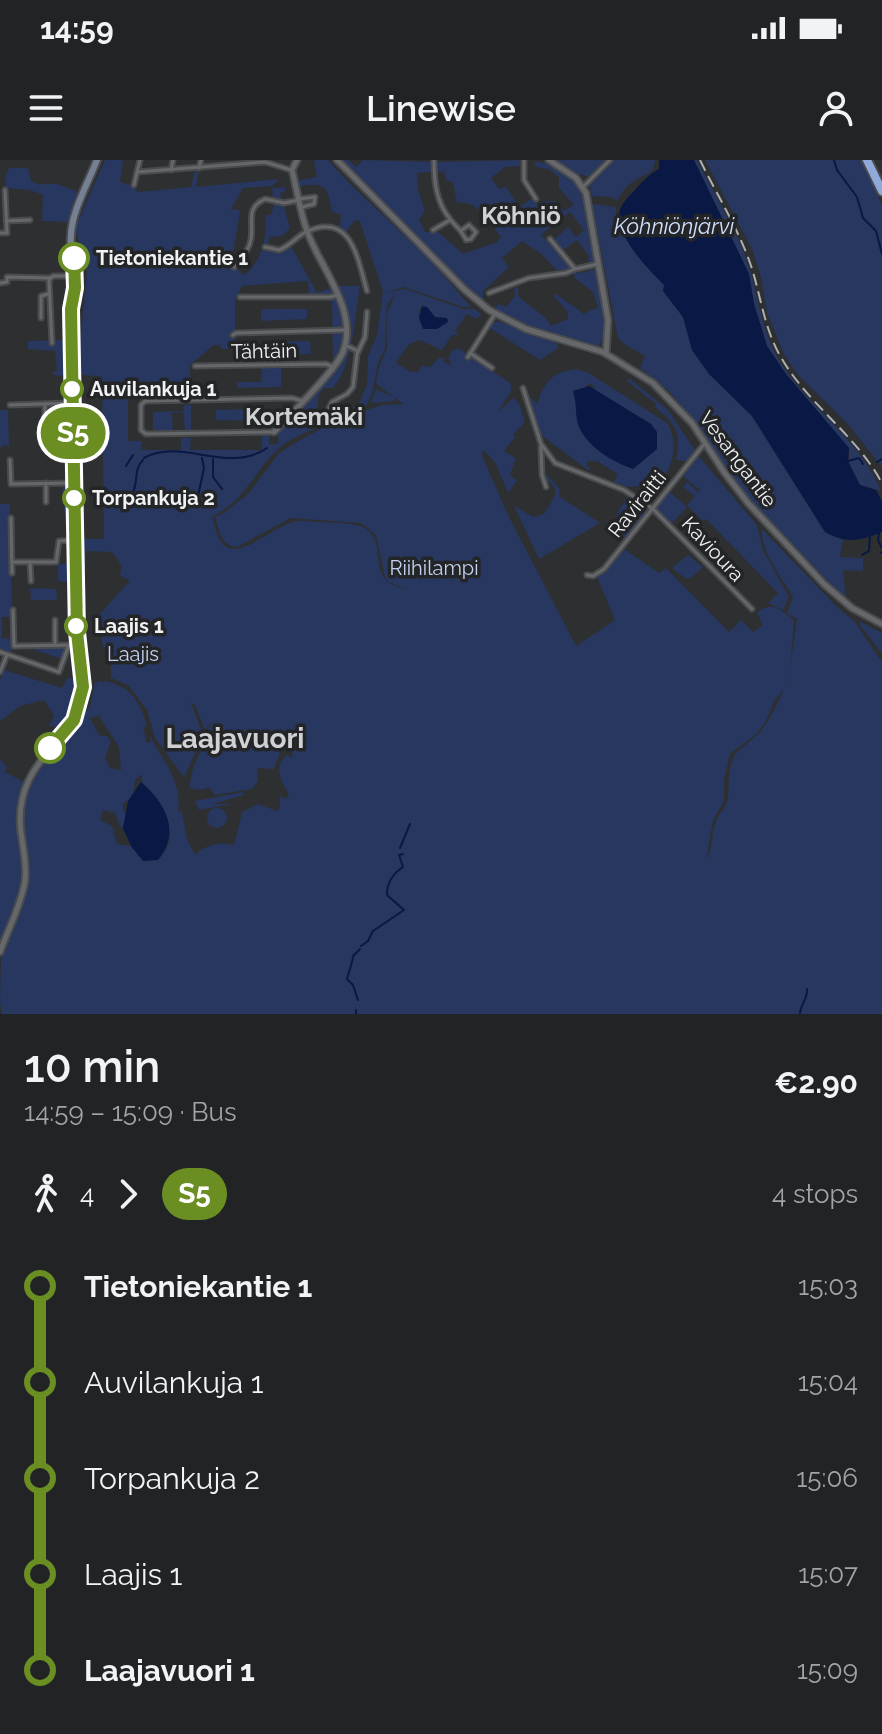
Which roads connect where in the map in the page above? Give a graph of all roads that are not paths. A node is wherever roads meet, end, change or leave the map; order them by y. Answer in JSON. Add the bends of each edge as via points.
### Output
{"nodes":[{"id":1,"x":97,"y":160,"type":"edge"},
{"id":2,"x":140,"y":160,"type":"edge"},
{"id":3,"x":173,"y":160,"type":"edge"},
{"id":4,"x":201,"y":160,"type":"edge"},
{"id":5,"x":297,"y":160,"type":"edge"},
{"id":6,"x":337,"y":160,"type":"edge"},
{"id":7,"x":434,"y":160,"type":"edge"},
{"id":8,"x":524,"y":160,"type":"edge"},
{"id":9,"x":549,"y":160,"type":"edge"},
{"id":10,"x":610,"y":160,"type":"edge"},
{"id":11,"x":867,"y":160,"type":"edge"},
{"id":12,"x":265,"y":161,"type":"edge"},
{"id":13,"x":220,"y":162,"type":"edge"},
{"id":14,"x":234,"y":162,"type":"edge"},
{"id":15,"x":199,"y":168,"type":"junction"},
{"id":16,"x":171,"y":170,"type":"junction"},
{"id":17,"x":292,"y":170,"type":"junction"},
{"id":18,"x":137,"y":172,"type":"junction"},
{"id":19,"x":134,"y":185,"type":"dead end"},
{"id":20,"x":583,"y":187,"type":"junction"},
{"id":21,"x":5,"y":190,"type":"dead end"},
{"id":22,"x":882,"y":191,"type":"edge"},
{"id":23,"x":299,"y":199,"type":"junction"},
{"id":24,"x":536,"y":199,"type":"dead end"},
{"id":25,"x":301,"y":207,"type":"junction"},
{"id":26,"x":30,"y":220,"type":"dead end"},
{"id":27,"x":450,"y":220,"type":"junction"},
{"id":28,"x":6,"y":221,"type":"junction"},
{"id":29,"x":433,"y":230,"type":"dead end"},
{"id":30,"x":462,"y":230,"type":"dead end"},
{"id":31,"x":307,"y":232,"type":"junction"},
{"id":32,"x":0,"y":233,"type":"edge"},
{"id":33,"x":550,"y":239,"type":"dead end"},
{"id":34,"x":265,"y":247,"type":"dead end"},
{"id":35,"x":598,"y":264,"type":"junction"},
{"id":36,"x":234,"y":267,"type":"dead end"},
{"id":37,"x":575,"y":269,"type":"junction"},
{"id":38,"x":74,"y":276,"type":"junction"},
{"id":39,"x":50,"y":278,"type":"junction"},
{"id":40,"x":0,"y":283,"type":"edge"},
{"id":41,"x":367,"y":291,"type":"dead end"},
{"id":42,"x":489,"y":293,"type":"dead end"},
{"id":43,"x":48,"y":294,"type":"junction"},
{"id":44,"x":338,"y":295,"type":"junction"},
{"id":45,"x":240,"y":297,"type":"dead end"},
{"id":46,"x":367,"y":312,"type":"dead end"},
{"id":47,"x":495,"y":314,"type":"junction"},
{"id":48,"x":41,"y":318,"type":"dead end"},
{"id":49,"x":345,"y":330,"type":"junction"},
{"id":50,"x":233,"y":335,"type":"dead end"},
{"id":51,"x":52,"y":343,"type":"dead end"},
{"id":52,"x":345,"y":345,"type":"junction"},
{"id":53,"x":358,"y":351,"type":"junction"},
{"id":54,"x":603,"y":353,"type":"junction"},
{"id":55,"x":195,"y":366,"type":"dead end"},
{"id":56,"x":333,"y":367,"type":"junction"},
{"id":57,"x":492,"y":368,"type":"dead end"},
{"id":58,"x":523,"y":388,"type":"dead end"},
{"id":59,"x":302,"y":401,"type":"junction"},
{"id":60,"x":73,"y":403,"type":"junction"},
{"id":61,"x":45,"y":404,"type":"junction"},
{"id":62,"x":10,"y":405,"type":"dead end"},
{"id":63,"x":329,"y":408,"type":"dead end"},
{"id":64,"x":45,"y":422,"type":"dead end"},
{"id":65,"x":273,"y":432,"type":"joint"},
{"id":66,"x":705,"y":443,"type":"junction"},
{"id":67,"x":541,"y":444,"type":"junction"},
{"id":68,"x":10,"y":460,"type":"dead end"},
{"id":69,"x":46,"y":483,"type":"junction"},
{"id":70,"x":74,"y":483,"type":"junction"},
{"id":71,"x":546,"y":487,"type":"dead end"},
{"id":72,"x":46,"y":502,"type":"dead end"},
{"id":73,"x":653,"y":509,"type":"junction"},
{"id":74,"x":11,"y":518,"type":"dead end"},
{"id":75,"x":75,"y":540,"type":"junction"},
{"id":76,"x":12,"y":562,"type":"junction"},
{"id":77,"x":30,"y":562,"type":"junction"},
{"id":78,"x":12,"y":573,"type":"dead end"},
{"id":79,"x":587,"y":575,"type":"dead end"},
{"id":80,"x":31,"y":581,"type":"dead end"},
{"id":81,"x":752,"y":609,"type":"dead end"},
{"id":82,"x":13,"y":610,"type":"dead end"},
{"id":83,"x":55,"y":620,"type":"dead end"},
{"id":84,"x":882,"y":624,"type":"edge"},
{"id":85,"x":77,"y":632,"type":"junction"},
{"id":86,"x":55,"y":645,"type":"junction"},
{"id":87,"x":72,"y":645,"type":"junction"},
{"id":88,"x":0,"y":652,"type":"edge"},
{"id":89,"x":7,"y":655,"type":"junction"},
{"id":90,"x":79,"y":660,"type":"junction"},
{"id":91,"x":0,"y":672,"type":"edge"},
{"id":92,"x":68,"y":728,"type":"joint"},
{"id":93,"x":0,"y":952,"type":"edge"}],
"edges":[{"from":1,"to":38,"type":"main road","via":[[70,230]]},
{"from":2,"to":18,"type":"street"},
{"from":3,"to":16,"type":"street"},
{"from":4,"to":15,"type":"street"},
{"from":5,"to":17,"type":"street"},
{"from":6,"to":47,"type":"street","name":"Vesangantie"},
{"from":7,"to":27,"type":"street","via":[[437,196]]},
{"from":8,"to":24,"type":"street","via":[[524,180]]},
{"from":9,"to":20,"type":"street"},
{"from":10,"to":20,"type":"street"},
{"from":11,"to":22,"type":"highway"},
{"from":12,"to":14,"type":"street"},
{"from":12,"to":17,"type":"street"},
{"from":13,"to":14,"type":"street"},
{"from":13,"to":15,"type":"street"},
{"from":15,"to":16,"type":"street"},
{"from":16,"to":18,"type":"street"},
{"from":17,"to":23,"type":"street"},
{"from":18,"to":19,"type":"street"},
{"from":20,"to":35,"type":"street"},
{"from":21,"to":28,"type":"street"},
{"from":23,"to":25,"type":"street"},
{"from":23,"to":25,"type":"street","via":[[316,199]]},
{"from":23,"to":36,"type":"street","via":[[257,203],[250,215],[250,242]]},
{"from":25,"to":31,"type":"street"},
{"from":26,"to":28,"type":"street"},
{"from":27,"to":29,"type":"street"},
{"from":27,"to":30,"type":"street"},
{"from":28,"to":32,"type":"street","via":[[7,233]]},
{"from":31,"to":34,"type":"street","via":[[282,249]]},
{"from":31,"to":41,"type":"street","via":[[332,228],[347,235]]},
{"from":31,"to":44,"type":"street"},
{"from":33,"to":37,"type":"street"},
{"from":35,"to":37,"type":"street"},
{"from":35,"to":54,"type":"street","via":[[608,325]]},
{"from":37,"to":42,"type":"street","via":[[527,278]]},
{"from":38,"to":39,"type":"street"},
{"from":38,"to":60,"type":"main road"},
{"from":39,"to":40,"type":"street"},
{"from":39,"to":43,"type":"street"},
{"from":43,"to":48,"type":"street","via":[[41,296]]},
{"from":43,"to":51,"type":"street"},
{"from":44,"to":45,"type":"street"},
{"from":44,"to":49,"type":"street"},
{"from":46,"to":53,"type":"street"},
{"from":47,"to":54,"type":"street","name":"Vesangantie"},
{"from":47,"to":57,"type":"street","via":[[469,355]]},
{"from":49,"to":50,"type":"street"},
{"from":49,"to":52,"type":"street"},
{"from":52,"to":53,"type":"street"},
{"from":52,"to":56,"type":"street"},
{"from":53,"to":63,"type":"street","via":[[353,387]]},
{"from":54,"to":66,"type":"street","name":"Vesangantie","via":[[663,392]]},
{"from":55,"to":56,"type":"street","name":"Tähtäin"},
{"from":56,"to":59,"type":"street"},
{"from":58,"to":67,"type":"street"},
{"from":59,"to":65,"type":"street"},
{"from":59,"to":65,"type":"street","via":[[142,402],[141,430],[146,434]]},
{"from":60,"to":61,"type":"street"},
{"from":60,"to":70,"type":"main road"},
{"from":61,"to":62,"type":"street"},
{"from":61,"to":64,"type":"street"},
{"from":66,"to":73,"type":"street","name":"Raviraitti"},
{"from":66,"to":84,"type":"street","name":"Vesangantie","via":[[740,494],[824,584]]},
{"from":67,"to":71,"type":"street"},
{"from":67,"to":73,"type":"street","name":"Kavioura","via":[[561,467],[624,490]]},
{"from":68,"to":69,"type":"street","via":[[11,484]]},
{"from":69,"to":70,"type":"street"},
{"from":69,"to":72,"type":"street"},
{"from":70,"to":75,"type":"main road"},
{"from":73,"to":79,"type":"street","name":"Raviraitti","via":[[604,569]]},
{"from":73,"to":81,"type":"street","name":"Kavioura"},
{"from":74,"to":76,"type":"street"},
{"from":75,"to":77,"type":"street","via":[[59,541],[56,562]]},
{"from":75,"to":85,"type":"main road"},
{"from":76,"to":77,"type":"street"},
{"from":76,"to":78,"type":"street"},
{"from":77,"to":80,"type":"street"},
{"from":82,"to":86,"type":"street","via":[[14,646]]},
{"from":83,"to":86,"type":"street"},
{"from":85,"to":87,"type":"main road"},
{"from":85,"to":90,"type":"main road"},
{"from":86,"to":87,"type":"street"},
{"from":87,"to":89,"type":"street","via":[[59,672]]},
{"from":87,"to":90,"type":"main road"},
{"from":88,"to":89,"type":"street"},
{"from":89,"to":91,"type":"street"},
{"from":90,"to":92,"type":"main road","via":[[82,697]]},
{"from":92,"to":93,"type":"street","via":[[40,760],[20,808],[25,883]]}]}
